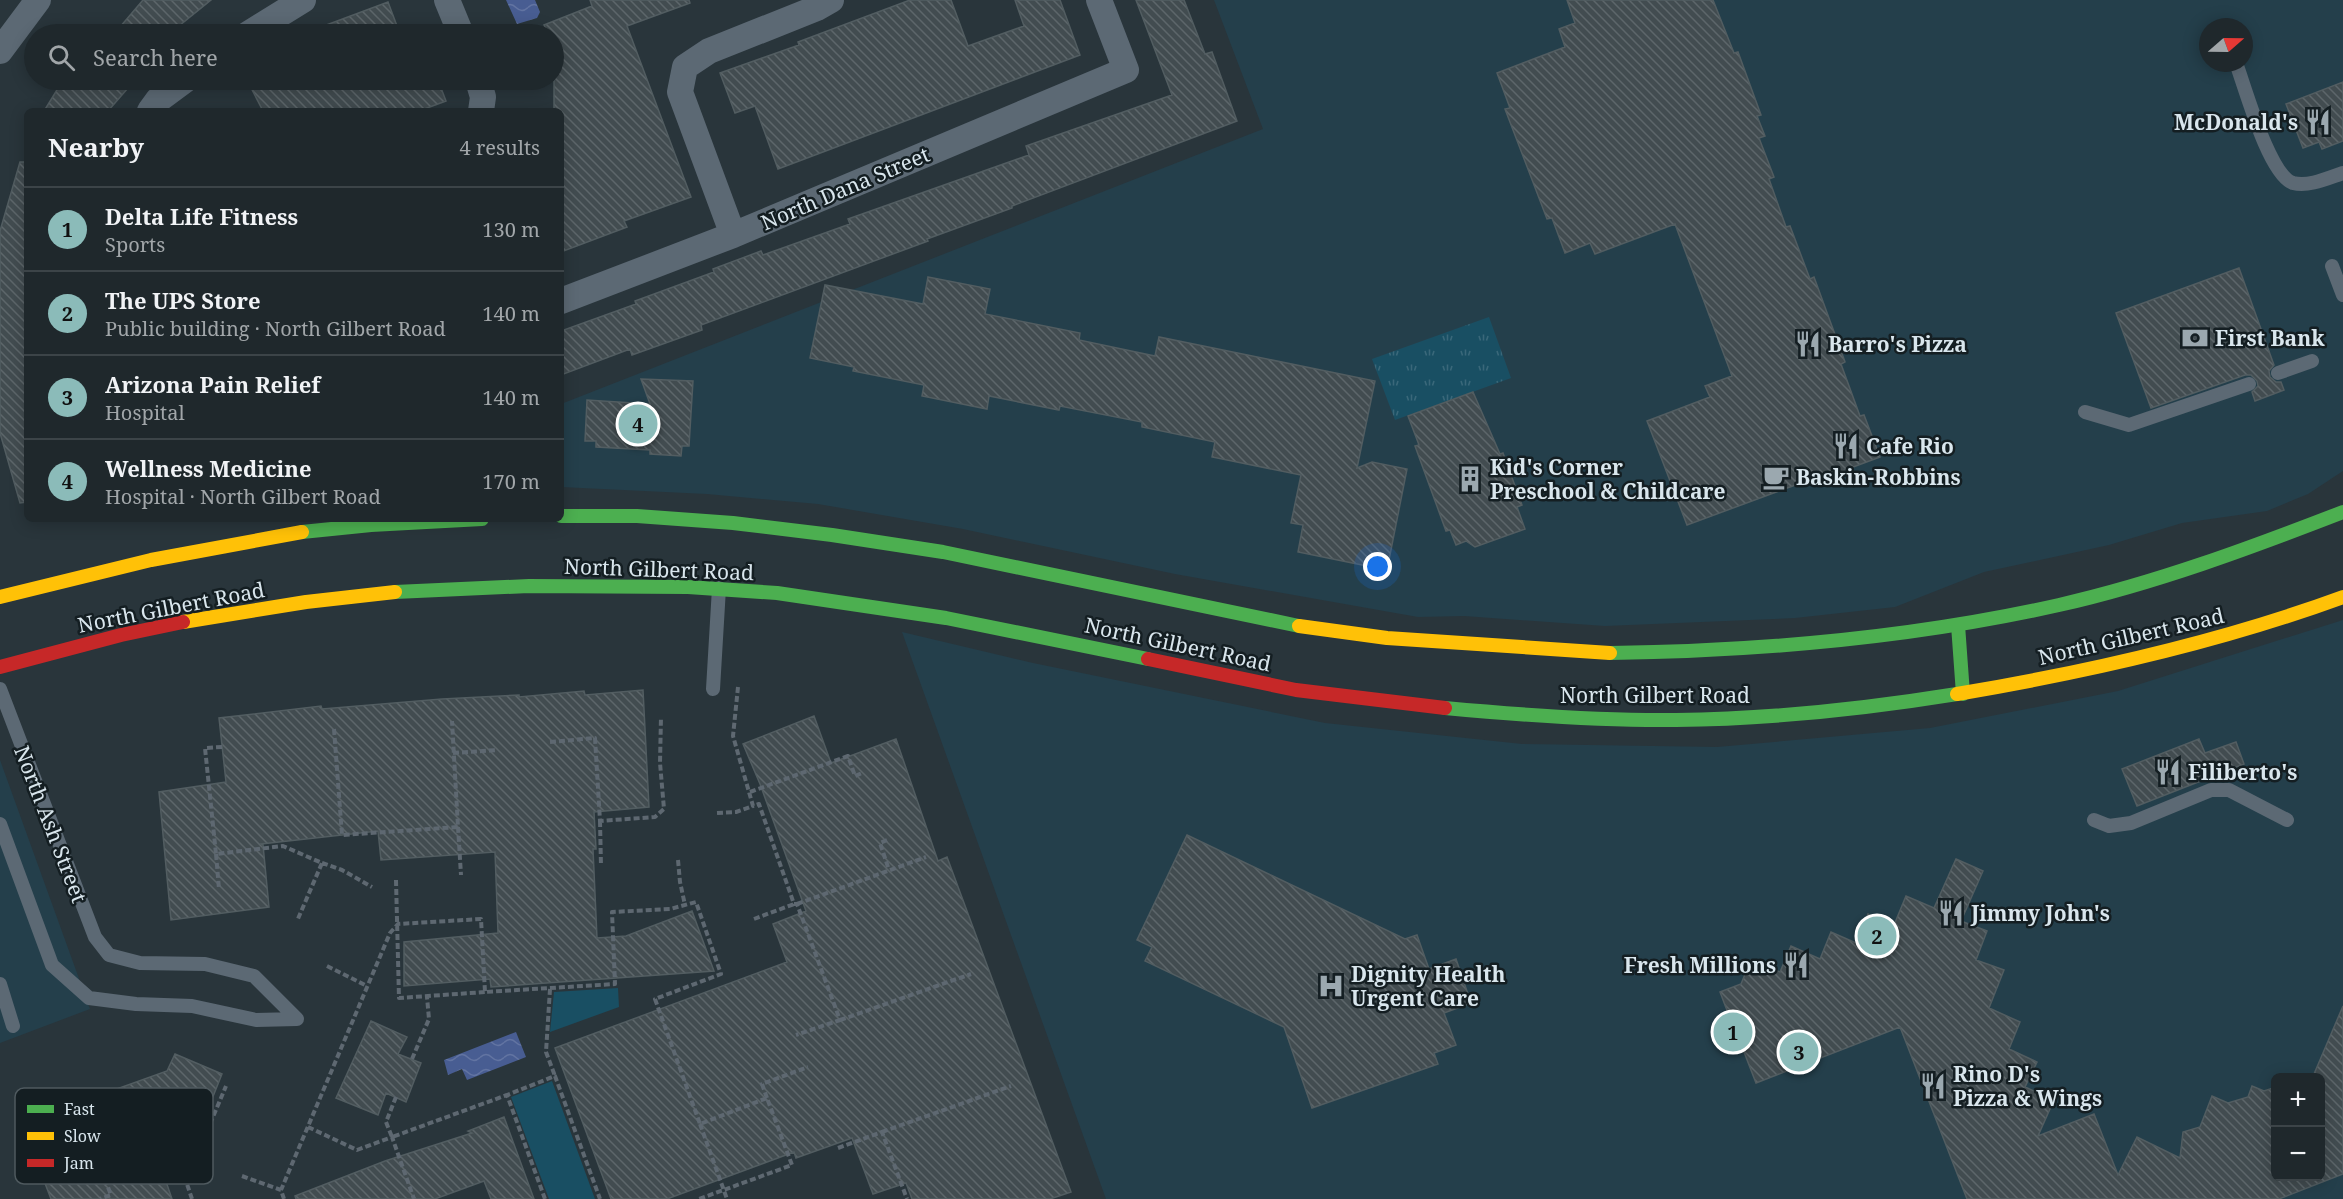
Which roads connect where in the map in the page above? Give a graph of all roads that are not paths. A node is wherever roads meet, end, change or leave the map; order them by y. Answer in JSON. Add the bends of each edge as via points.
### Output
{"nodes":[{"id":1,"x":38,"y":0,"type":"edge"},
{"id":2,"x":303,"y":0,"type":"edge"},
{"id":3,"x":447,"y":0,"type":"edge"},
{"id":4,"x":831,"y":0,"type":"edge"},
{"id":5,"x":1099,"y":0,"type":"edge"},
{"id":6,"x":264,"y":24,"type":"edge"},
{"id":7,"x":457,"y":24,"type":"edge"},
{"id":8,"x":0,"y":51,"type":"edge"},
{"id":9,"x":2239,"y":72,"type":"edge"},
{"id":10,"x":172,"y":90,"type":"edge"},
{"id":11,"x":481,"y":90,"type":"edge"},
{"id":12,"x":152,"y":108,"type":"edge"},
{"id":13,"x":481,"y":108,"type":"edge"},
{"id":14,"x":2343,"y":173,"type":"edge"},
{"id":15,"x":733,"y":235,"type":"junction"},
{"id":16,"x":2332,"y":266,"type":"dead end"},
{"id":17,"x":2343,"y":295,"type":"edge"},
{"id":18,"x":564,"y":300,"type":"edge"},
{"id":19,"x":2312,"y":361,"type":"dead end"},
{"id":20,"x":2278,"y":373,"type":"dead end"},
{"id":21,"x":2249,"y":384,"type":"dead end"},
{"id":22,"x":2085,"y":412,"type":"dead end"},
{"id":23,"x":2343,"y":512,"type":"edge"},
{"id":24,"x":564,"y":516,"type":"edge"},
{"id":25,"x":438,"y":522,"type":"edge"},
{"id":26,"x":719,"y":588,"type":"junction"},
{"id":27,"x":0,"y":597,"type":"edge"},
{"id":28,"x":2343,"y":597,"type":"edge"},
{"id":29,"x":1958,"y":625,"type":"junction"},
{"id":30,"x":0,"y":667,"type":"edge"},
{"id":31,"x":0,"y":689,"type":"edge"},
{"id":32,"x":713,"y":689,"type":"dead end"},
{"id":33,"x":1963,"y":694,"type":"junction"},
{"id":34,"x":2094,"y":820,"type":"dead end"},
{"id":35,"x":2287,"y":820,"type":"dead end"},
{"id":36,"x":0,"y":824,"type":"edge"},
{"id":37,"x":0,"y":984,"type":"edge"},
{"id":38,"x":13,"y":1026,"type":"dead end"}],
"edges":[{"from":1,"to":8,"type":"street"},
{"from":2,"to":6,"type":"street"},
{"from":3,"to":7,"type":"street"},
{"from":4,"to":15,"type":"street","via":[[709,51],[685,67],[680,92]]},
{"from":5,"to":15,"type":"street","name":"North Dana Street","via":[[1126,70]]},
{"from":9,"to":14,"type":"lane","via":[[2269,154],[2284,177],[2294,183],[2318,182]]},
{"from":10,"to":12,"type":"street"},
{"from":11,"to":13,"type":"street"},
{"from":15,"to":18,"type":"street","name":"North Dana Street"},
{"from":16,"to":17,"type":"lane"},
{"from":19,"to":20,"type":"lane"},
{"from":21,"to":22,"type":"lane","via":[[2129,425]]},
{"from":23,"to":29,"type":"main road","name":"North Gilbert Road","via":[[2158,579],[2060,605]]},
{"from":24,"to":29,"type":"main road","name":"North Gilbert Road","via":[[637,516],[832,535],[943,552],[1288,624],[1387,638],[1599,653],[1684,652],[1885,636]]},
{"from":25,"to":27,"type":"main road","via":[[305,531],[212,547]]},
{"from":26,"to":30,"type":"main road","name":"North Gilbert Road","via":[[493,586],[361,596],[238,612],[132,632]]},
{"from":26,"to":32,"type":"lane"},
{"from":26,"to":33,"type":"main road","name":"North Gilbert Road","via":[[877,606],[1291,689],[1500,714],[1709,720],[1823,712]]},
{"from":28,"to":33,"type":"main road","name":"North Gilbert Road","via":[[2258,628],[2177,649]]},
{"from":29,"to":33,"type":"main road"},
{"from":31,"to":36,"type":"lane","name":"North Ash Street","via":[[95,937],[109,955],[140,963],[205,964],[254,976],[297,1019],[256,1020],[192,1006],[89,998],[52,965]]},
{"from":34,"to":35,"type":"lane","via":[[2109,826],[2131,823],[2221,789]]},
{"from":37,"to":38,"type":"lane"}]}
